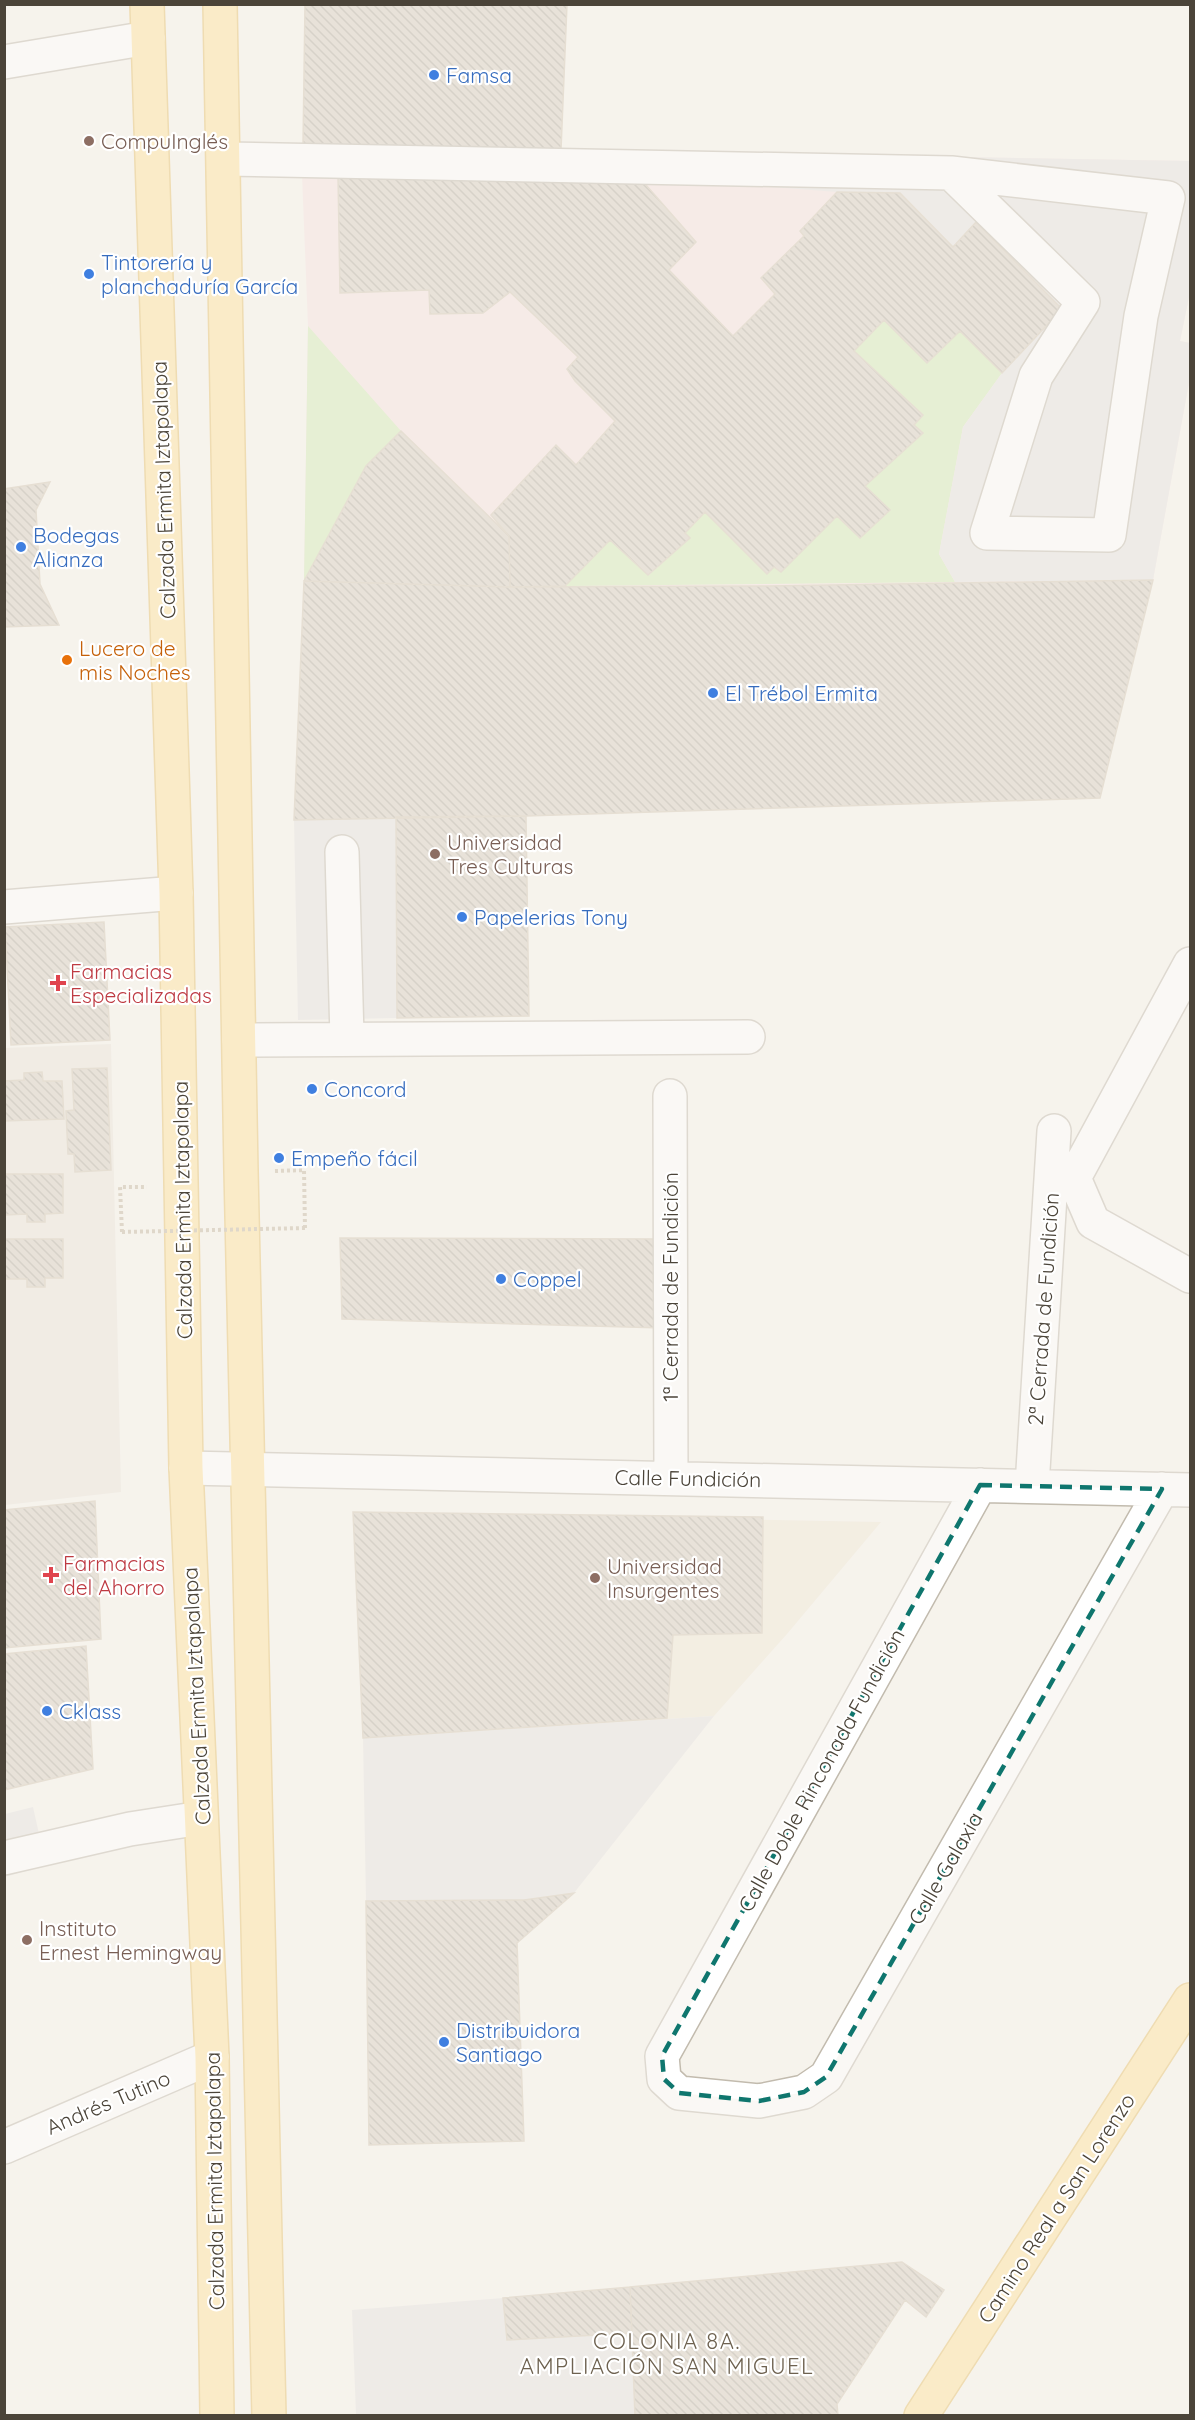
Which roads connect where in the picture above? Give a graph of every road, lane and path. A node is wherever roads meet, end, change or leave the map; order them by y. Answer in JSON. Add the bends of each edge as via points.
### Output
{"nodes":[{"id":1,"x":147,"y":4,"type":"edge"},
{"id":2,"x":220,"y":4,"type":"edge"},
{"id":3,"x":148,"y":38,"type":"junction"},
{"id":4,"x":4,"y":62,"type":"edge"},
{"id":5,"x":225,"y":159,"type":"junction"},
{"id":6,"x":951,"y":173,"type":"junction"},
{"id":7,"x":342,"y":852,"type":"dead end"},
{"id":8,"x":176,"y":893,"type":"junction"},
{"id":9,"x":4,"y":907,"type":"edge"},
{"id":10,"x":1191,"y":964,"type":"edge"},
{"id":11,"x":748,"y":1037,"type":"dead end"},
{"id":12,"x":346,"y":1038,"type":"junction"},
{"id":13,"x":239,"y":1040,"type":"junction"},
{"id":14,"x":670,"y":1096,"type":"dead end"},
{"id":15,"x":1054,"y":1131,"type":"dead end"},
{"id":16,"x":304,"y":1170,"type":"dead end"},
{"id":17,"x":120,"y":1188,"type":"dead end"},
{"id":18,"x":1191,"y":1276,"type":"edge"},
{"id":19,"x":186,"y":1468,"type":"junction"},
{"id":20,"x":248,"y":1469,"type":"junction"},
{"id":21,"x":671,"y":1478,"type":"junction"},
{"id":22,"x":980,"y":1485,"type":"junction"},
{"id":23,"x":1032,"y":1486,"type":"junction"},
{"id":24,"x":1176,"y":1490,"type":"edge"},
{"id":25,"x":201,"y":1818,"type":"junction"},
{"id":26,"x":4,"y":1858,"type":"edge"},
{"id":27,"x":1191,"y":2000,"type":"edge"},
{"id":28,"x":212,"y":2056,"type":"junction"},
{"id":29,"x":662,"y":2056,"type":"joint"},
{"id":30,"x":4,"y":2147,"type":"edge"},
{"id":31,"x":217,"y":2415,"type":"edge"},
{"id":32,"x":269,"y":2415,"type":"edge"},
{"id":33,"x":921,"y":2415,"type":"edge"}],
"edges":[{"from":1,"to":3,"type":"main road","name":"Calzada Ermita Iztapalapa"},
{"from":2,"to":5,"type":"main road"},
{"from":3,"to":4,"type":"street"},
{"from":3,"to":8,"type":"main road","name":"Calzada Ermita Iztapalapa"},
{"from":5,"to":6,"type":"street"},
{"from":5,"to":13,"type":"main road"},
{"from":6,"to":6,"type":"street","via":[[1168,198],[1141,316],[1109,535],[987,533],[1036,376],[1083,302]]},
{"from":7,"to":12,"type":"street"},
{"from":8,"to":9,"type":"street"},
{"from":8,"to":19,"type":"main road","name":"Calzada Ermita Iztapalapa"},
{"from":10,"to":18,"type":"street","via":[[1074,1178],[1093,1222]]},
{"from":11,"to":12,"type":"street"},
{"from":12,"to":13,"type":"street"},
{"from":13,"to":20,"type":"main road"},
{"from":14,"to":21,"type":"street","name":"1ª Cerrada de Fundición"},
{"from":15,"to":23,"type":"street","name":"2ª Cerrada de Fundición"},
{"from":16,"to":17,"type":"path","bridge":true,"via":[[305,1228],[122,1232]]},
{"from":19,"to":20,"type":"street","name":"Calle Fundición"},
{"from":19,"to":25,"type":"main road","name":"Calzada Ermita Iztapalapa"},
{"from":20,"to":21,"type":"street","name":"Calle Fundición"},
{"from":20,"to":32,"type":"main road"},
{"from":21,"to":22,"type":"street","name":"Calle Fundición"},
{"from":22,"to":23,"type":"street","name":"Calle Fundición"},
{"from":22,"to":29,"type":"street","name":"Calle Doble Rinconada Fundición"},
{"from":23,"to":24,"type":"street","name":"Calle Fundición"},
{"from":24,"to":29,"type":"street","name":"Calle Galaxia","via":[[826,2077],[804,2092],[759,2101],[679,2092],[664,2079]]},
{"from":25,"to":26,"type":"street","via":[[130,1829]]},
{"from":25,"to":28,"type":"main road","name":"Calzada Ermita Iztapalapa"},
{"from":27,"to":33,"type":"main road","name":"Camino Real a San Lorenzo"},
{"from":28,"to":30,"type":"street","name":"Andrés Tutino"},
{"from":28,"to":31,"type":"main road","name":"Calzada Ermita Iztapalapa"}]}
